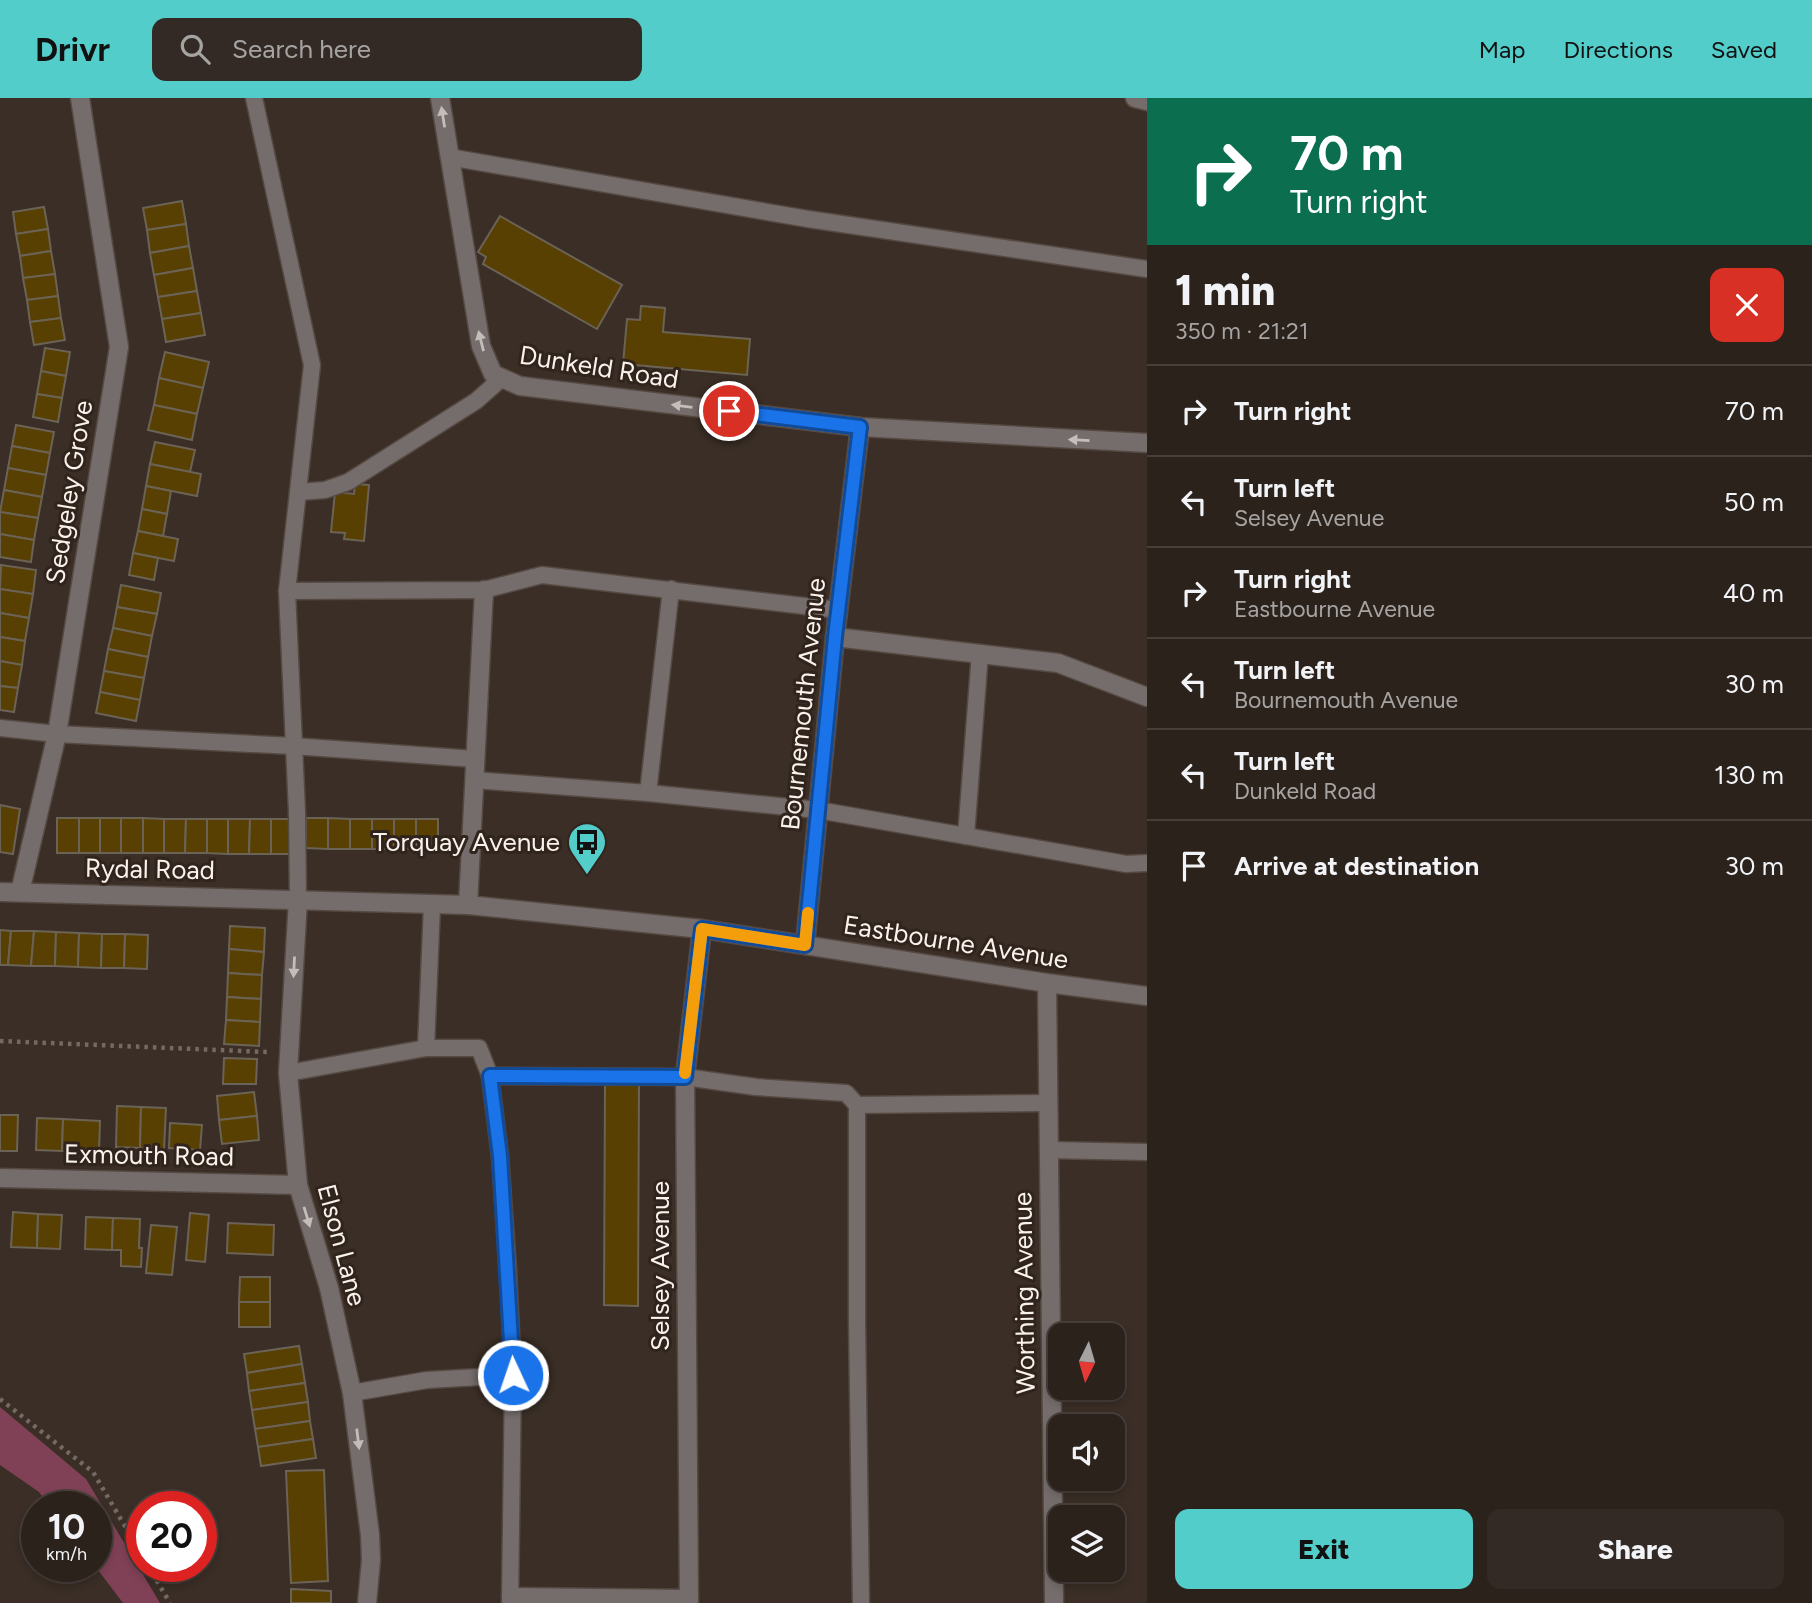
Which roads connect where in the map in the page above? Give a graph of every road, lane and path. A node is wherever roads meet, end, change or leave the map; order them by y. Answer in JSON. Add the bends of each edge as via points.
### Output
{"nodes":[{"id":1,"x":80,"y":98,"type":"edge"},
{"id":2,"x":254,"y":98,"type":"edge"},
{"id":3,"x":440,"y":98,"type":"edge"},
{"id":4,"x":1135,"y":98,"type":"edge"},
{"id":5,"x":1147,"y":101,"type":"edge"},
{"id":6,"x":449,"y":157,"type":"junction"},
{"id":7,"x":1147,"y":269,"type":"edge"},
{"id":8,"x":502,"y":378,"type":"junction"},
{"id":9,"x":860,"y":427,"type":"junction"},
{"id":10,"x":1147,"y":443,"type":"edge"},
{"id":11,"x":298,"y":492,"type":"junction"},
{"id":12,"x":671,"y":589,"type":"junction"},
{"id":13,"x":287,"y":590,"type":"junction"},
{"id":14,"x":484,"y":590,"type":"junction"},
{"id":15,"x":838,"y":610,"type":"junction"},
{"id":16,"x":835,"y":637,"type":"junction"},
{"id":17,"x":980,"y":653,"type":"junction"},
{"id":18,"x":1147,"y":696,"type":"edge"},
{"id":19,"x":0,"y":728,"type":"edge"},
{"id":20,"x":57,"y":734,"type":"junction"},
{"id":21,"x":293,"y":746,"type":"junction"},
{"id":22,"x":475,"y":759,"type":"junction"},
{"id":23,"x":474,"y":780,"type":"junction"},
{"id":24,"x":648,"y":793,"type":"junction"},
{"id":25,"x":818,"y":810,"type":"junction"},
{"id":26,"x":966,"y":836,"type":"junction"},
{"id":27,"x":1147,"y":863,"type":"edge"},
{"id":28,"x":0,"y":892,"type":"edge"},
{"id":29,"x":20,"y":892,"type":"junction"},
{"id":30,"x":298,"y":899,"type":"junction"},
{"id":31,"x":432,"y":905,"type":"junction"},
{"id":32,"x":468,"y":905,"type":"junction"},
{"id":33,"x":702,"y":929,"type":"junction"},
{"id":34,"x":805,"y":945,"type":"junction"},
{"id":35,"x":1047,"y":983,"type":"junction"},
{"id":36,"x":1147,"y":996,"type":"edge"},
{"id":37,"x":0,"y":1041,"type":"edge"},
{"id":38,"x":426,"y":1048,"type":"junction"},
{"id":39,"x":289,"y":1053,"type":"junction"},
{"id":40,"x":288,"y":1073,"type":"junction"},
{"id":41,"x":490,"y":1076,"type":"junction"},
{"id":42,"x":685,"y":1077,"type":"junction"},
{"id":43,"x":1047,"y":1103,"type":"junction"},
{"id":44,"x":857,"y":1105,"type":"junction"},
{"id":45,"x":1049,"y":1150,"type":"junction"},
{"id":46,"x":1147,"y":1152,"type":"edge"},
{"id":47,"x":0,"y":1178,"type":"edge"},
{"id":48,"x":298,"y":1185,"type":"junction"},
{"id":49,"x":513,"y":1375,"type":"junction"},
{"id":50,"x":352,"y":1393,"type":"junction"},
{"id":51,"x":0,"y":1399,"type":"edge"},
{"id":52,"x":126,"y":1528,"type":"edge"},
{"id":53,"x":158,"y":1582,"type":"edge"},
{"id":54,"x":510,"y":1600,"type":"edge"},
{"id":55,"x":689,"y":1600,"type":"edge"},
{"id":56,"x":170,"y":1603,"type":"edge"},
{"id":57,"x":367,"y":1603,"type":"edge"},
{"id":58,"x":862,"y":1603,"type":"edge"},
{"id":59,"x":1054,"y":1603,"type":"edge"}],
"edges":[{"from":1,"to":20,"type":"street","name":"Sedgeley Grove","via":[[119,346]]},
{"from":2,"to":11,"type":"lane","via":[[312,365]]},
{"from":6,"to":3,"type":"street","name":"Dunkeld Road","one_way":true},
{"from":4,"to":5,"type":"street"},
{"from":6,"to":7,"type":"lane","via":[[808,219]]},
{"from":8,"to":6,"type":"street","name":"Dunkeld Road","one_way":true,"via":[[493,374],[481,346]]},
{"from":9,"to":8,"type":"street","name":"Dunkeld Road","one_way":true,"via":[[520,386]]},
{"from":8,"to":11,"type":"lane","via":[[476,401],[348,482]]},
{"from":10,"to":9,"type":"street","name":"Dunkeld Road","one_way":true},
{"from":9,"to":15,"type":"street","name":"Bournemouth Avenue"},
{"from":11,"to":13,"type":"lane"},
{"from":12,"to":14,"type":"lane","via":[[542,575]]},
{"from":12,"to":15,"type":"lane"},
{"from":12,"to":24,"type":"lane"},
{"from":13,"to":14,"type":"lane"},
{"from":13,"to":21,"type":"lane"},
{"from":14,"to":22,"type":"street"},
{"from":15,"to":16,"type":"street","name":"Bournemouth Avenue"},
{"from":16,"to":17,"type":"street"},
{"from":16,"to":25,"type":"street","name":"Bournemouth Avenue"},
{"from":17,"to":18,"type":"street","via":[[1058,663]]},
{"from":17,"to":26,"type":"lane"},
{"from":19,"to":20,"type":"lane"},
{"from":20,"to":21,"type":"lane"},
{"from":20,"to":29,"type":"street","name":"Sedgeley Grove"},
{"from":21,"to":22,"type":"lane"},
{"from":21,"to":30,"type":"lane"},
{"from":22,"to":23,"type":"street"},
{"from":23,"to":24,"type":"lane"},
{"from":23,"to":32,"type":"street"},
{"from":24,"to":25,"type":"lane"},
{"from":25,"to":26,"type":"lane"},
{"from":25,"to":34,"type":"street","name":"Bournemouth Avenue"},
{"from":26,"to":27,"type":"lane","via":[[1126,864]]},
{"from":28,"to":29,"type":"street","name":"Rydal Road"},
{"from":29,"to":30,"type":"street","name":"Rydal Road"},
{"from":30,"to":31,"type":"street","name":"Eastbourne Avenue"},
{"from":30,"to":39,"type":"street","name":"Elson Lane","one_way":true},
{"from":31,"to":32,"type":"street","name":"Eastbourne Avenue"},
{"from":31,"to":38,"type":"lane"},
{"from":32,"to":33,"type":"street","name":"Eastbourne Avenue"},
{"from":33,"to":34,"type":"street","name":"Eastbourne Avenue"},
{"from":33,"to":42,"type":"street","name":"Selsey Avenue"},
{"from":34,"to":35,"type":"street","name":"Eastbourne Avenue"},
{"from":35,"to":36,"type":"street","name":"Eastbourne Avenue"},
{"from":35,"to":43,"type":"street","name":"Worthing Avenue"},
{"from":37,"to":39,"type":"path"},
{"from":38,"to":40,"type":"lane"},
{"from":38,"to":41,"type":"lane","via":[[479,1048]]},
{"from":39,"to":40,"type":"street","name":"Elson Lane"},
{"from":40,"to":48,"type":"street","name":"Elson Lane"},
{"from":41,"to":42,"type":"lane"},
{"from":41,"to":49,"type":"lane","via":[[500,1156]]},
{"from":42,"to":44,"type":"lane","via":[[846,1094]]},
{"from":42,"to":55,"type":"street","name":"Selsey Avenue"},
{"from":43,"to":44,"type":"lane"},
{"from":43,"to":45,"type":"street","name":"Worthing Avenue"},
{"from":44,"to":58,"type":"lane"},
{"from":45,"to":46,"type":"lane"},
{"from":45,"to":59,"type":"street","name":"Worthing Avenue"},
{"from":47,"to":48,"type":"street","name":"Exmouth Road"},
{"from":48,"to":50,"type":"street","name":"Elson Lane","one_way":true,"via":[[329,1289]]},
{"from":49,"to":50,"type":"lane","via":[[426,1380]]},
{"from":49,"to":54,"type":"lane"},
{"from":50,"to":57,"type":"street","name":"Elson Lane","one_way":true,"via":[[370,1535]]},
{"from":51,"to":52,"type":"path","via":[[93,1472]]},
{"from":53,"to":56,"type":"path"},
{"from":54,"to":55,"type":"lane"}]}
